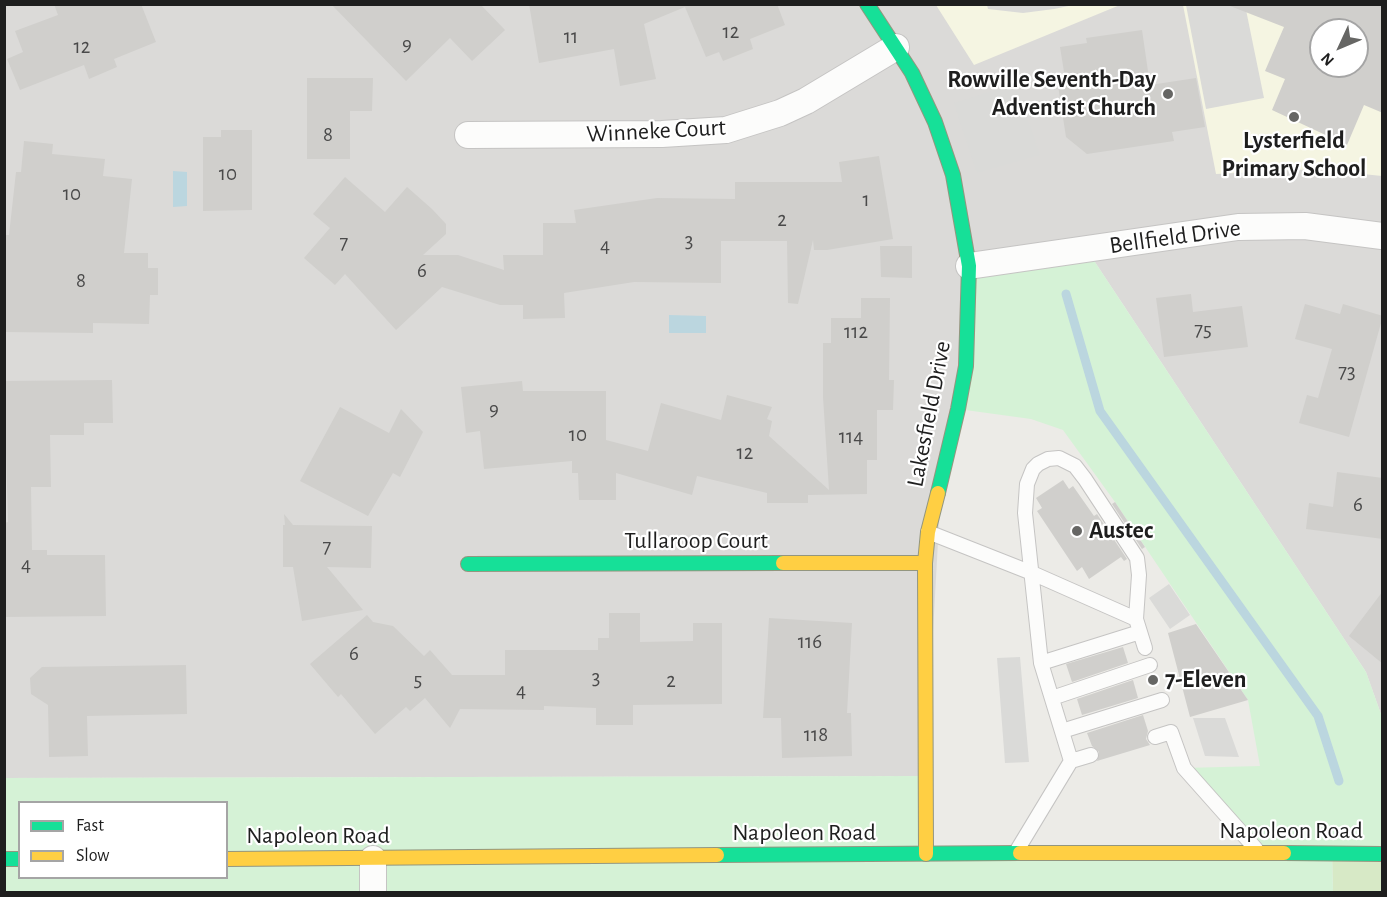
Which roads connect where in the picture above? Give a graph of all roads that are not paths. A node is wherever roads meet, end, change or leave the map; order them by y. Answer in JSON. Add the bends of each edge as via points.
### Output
{"nodes":[{"id":1,"x":867,"y":4,"type":"edge"},
{"id":2,"x":896,"y":47,"type":"junction"},
{"id":3,"x":468,"y":135,"type":"dead end"},
{"id":4,"x":1383,"y":236,"type":"edge"},
{"id":5,"x":969,"y":266,"type":"junction"},
{"id":6,"x":928,"y":532,"type":"junction"},
{"id":7,"x":925,"y":563,"type":"junction"},
{"id":8,"x":468,"y":564,"type":"dead end"},
{"id":9,"x":1032,"y":573,"type":"junction"},
{"id":10,"x":1138,"y":626,"type":"junction"},
{"id":11,"x":1145,"y":648,"type":"dead end"},
{"id":12,"x":1041,"y":663,"type":"junction"},
{"id":13,"x":1150,"y":665,"type":"dead end"},
{"id":14,"x":1052,"y":698,"type":"junction"},
{"id":15,"x":1162,"y":700,"type":"dead end"},
{"id":16,"x":1062,"y":731,"type":"junction"},
{"id":17,"x":1155,"y":737,"type":"dead end"},
{"id":18,"x":1091,"y":755,"type":"dead end"},
{"id":19,"x":1071,"y":761,"type":"junction"},
{"id":20,"x":1259,"y":853,"type":"junction"},
{"id":21,"x":926,"y":854,"type":"junction"},
{"id":22,"x":1015,"y":854,"type":"junction"},
{"id":23,"x":1383,"y":854,"type":"edge"},
{"id":24,"x":228,"y":859,"type":"edge"},
{"id":25,"x":373,"y":859,"type":"junction"},
{"id":26,"x":373,"y":892,"type":"edge"}],
"edges":[{"from":1,"to":2,"type":"street","name":"Lakesfield Drive"},
{"from":2,"to":3,"type":"street","name":"Winneke Court","via":[[806,101],[726,130]]},
{"from":2,"to":5,"type":"street","name":"Lakesfield Drive","via":[[936,122],[953,175]]},
{"from":4,"to":5,"type":"street","name":"Bellfield Drive","via":[[1305,226],[1238,227]]},
{"from":5,"to":6,"type":"street","name":"Lakesfield Drive","via":[[966,366]]},
{"from":6,"to":7,"type":"street","name":"Lakesfield Drive"},
{"from":6,"to":9,"type":"lane"},
{"from":7,"to":8,"type":"street","name":"Tullaroop Court"},
{"from":7,"to":21,"type":"street","name":"Lakesfield Drive"},
{"from":9,"to":10,"type":"lane"},
{"from":9,"to":10,"type":"lane","via":[[1025,513],[1027,484],[1038,464],[1048,459],[1064,459],[1085,479],[1137,558]]},
{"from":9,"to":12,"type":"lane"},
{"from":10,"to":11,"type":"lane"},
{"from":10,"to":12,"type":"lane"},
{"from":12,"to":14,"type":"lane"},
{"from":13,"to":14,"type":"lane"},
{"from":14,"to":16,"type":"lane"},
{"from":15,"to":16,"type":"lane"},
{"from":16,"to":19,"type":"lane"},
{"from":17,"to":20,"type":"lane","via":[[1171,732],[1184,768]]},
{"from":18,"to":19,"type":"lane"},
{"from":19,"to":22,"type":"lane"},
{"from":20,"to":22,"type":"street","name":"Napoleon Road"},
{"from":20,"to":23,"type":"street","name":"Napoleon Road"},
{"from":21,"to":22,"type":"street","name":"Napoleon Road"},
{"from":21,"to":25,"type":"street","name":"Napoleon Road"},
{"from":24,"to":25,"type":"street","name":"Napoleon Road"},
{"from":25,"to":26,"type":"street"}]}
